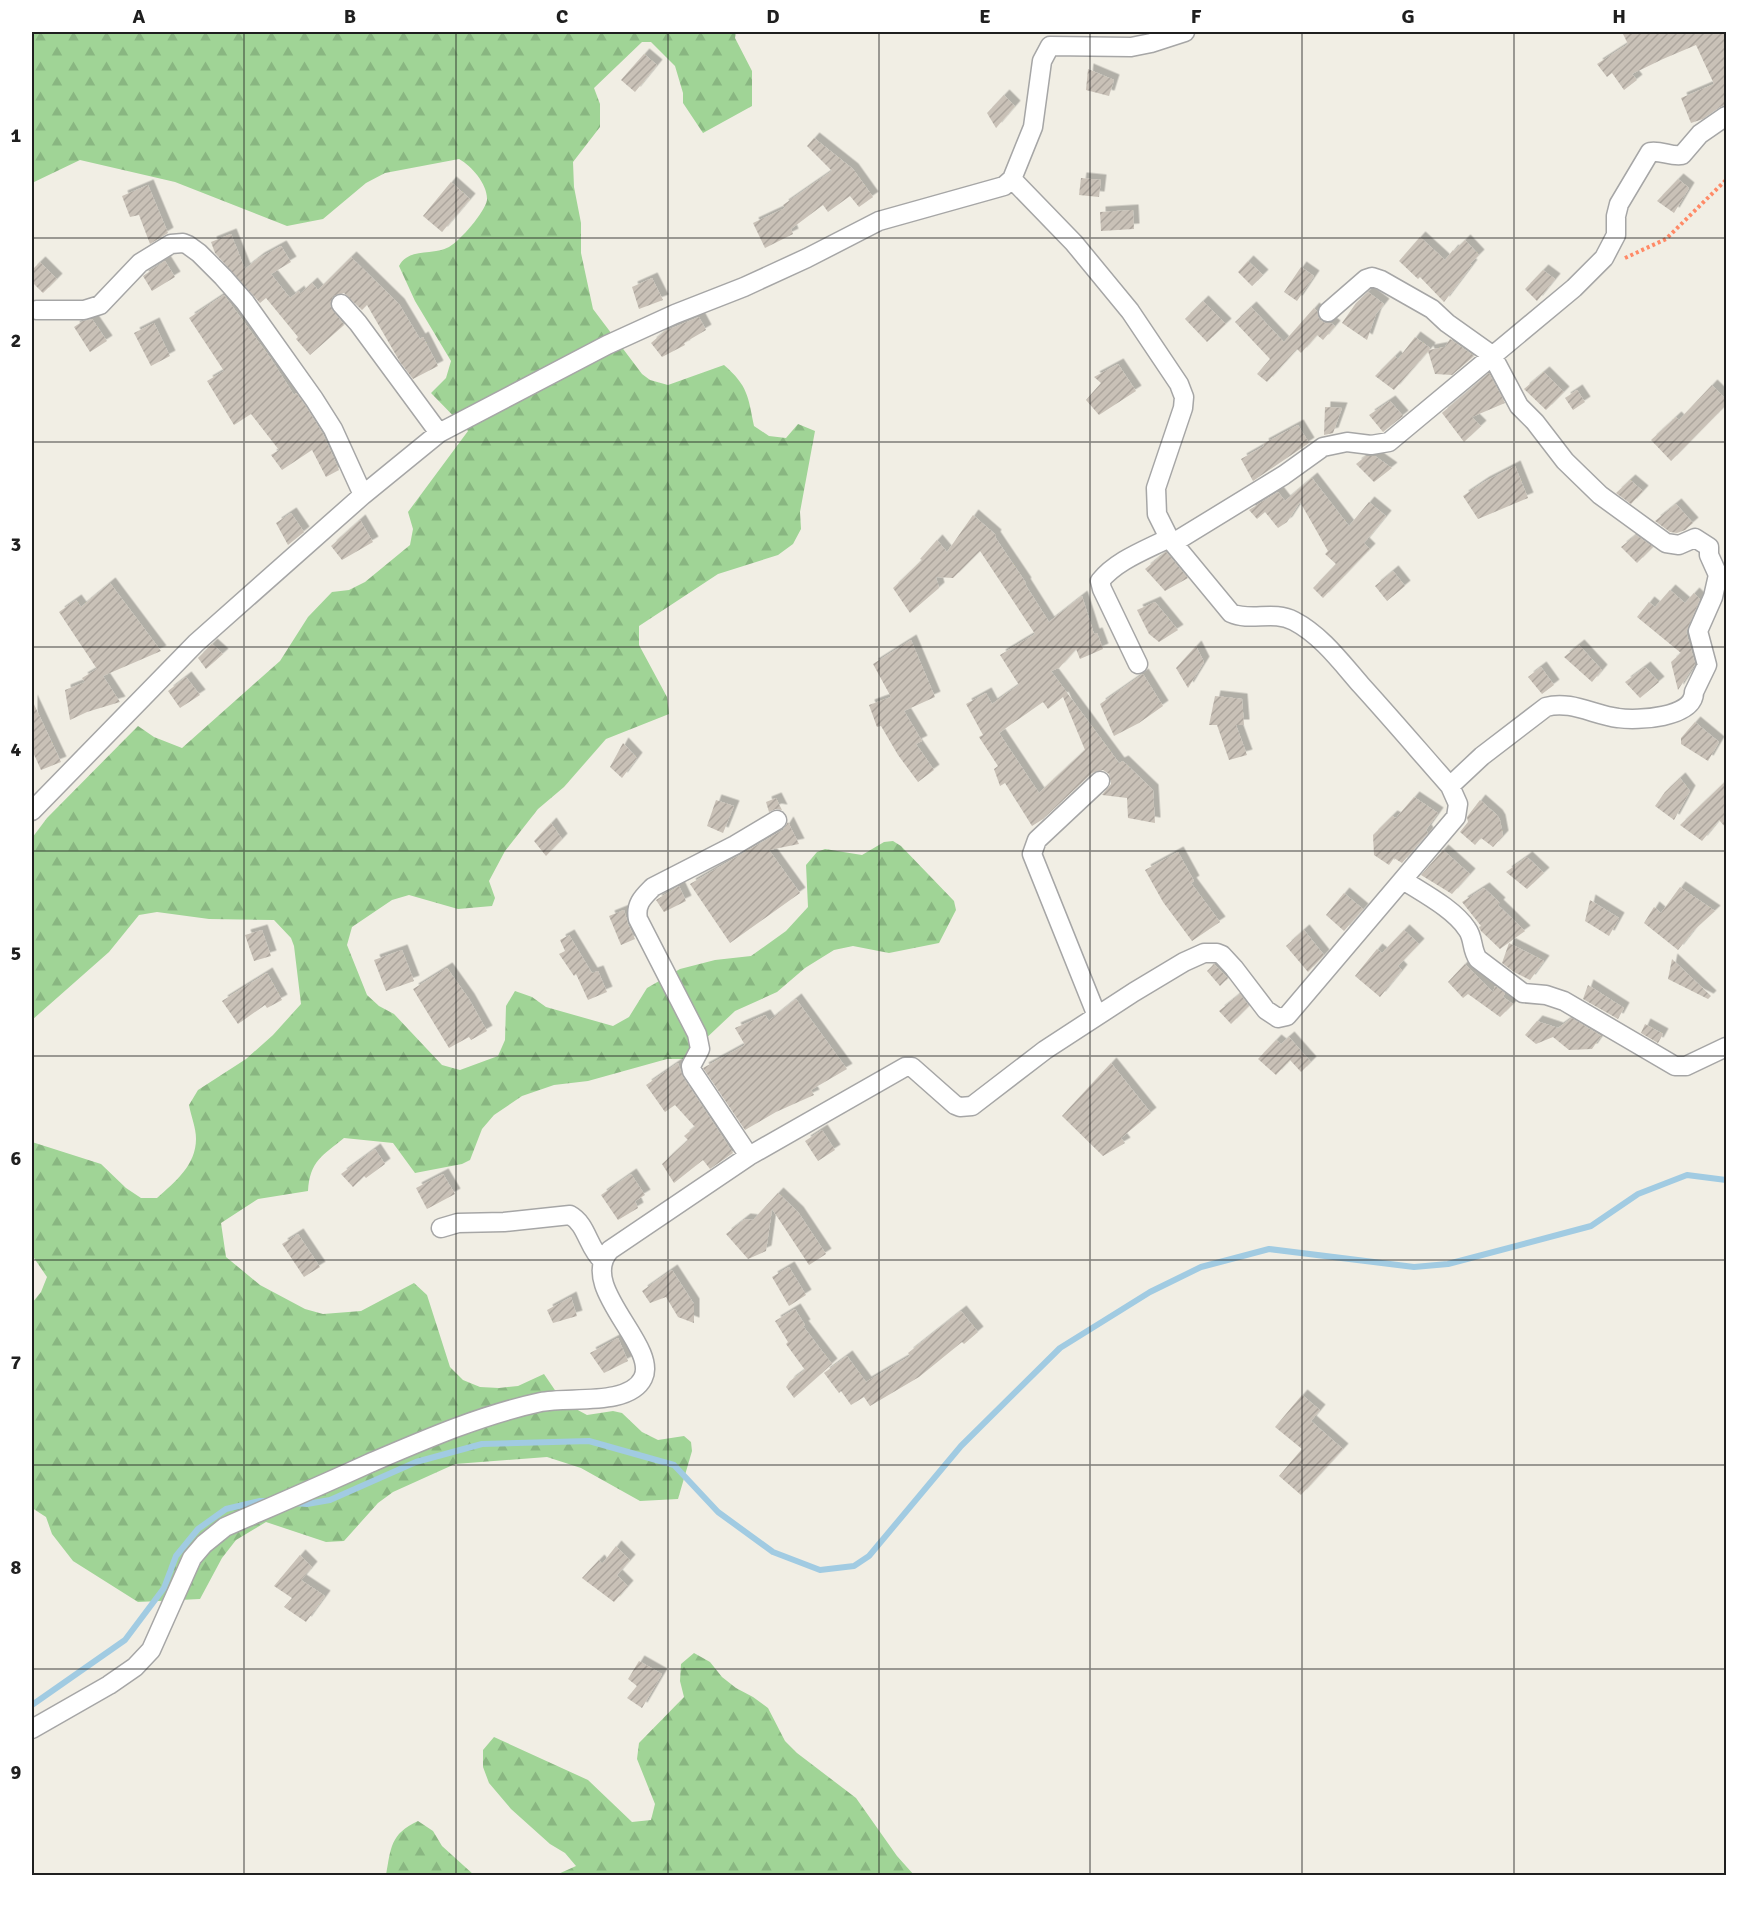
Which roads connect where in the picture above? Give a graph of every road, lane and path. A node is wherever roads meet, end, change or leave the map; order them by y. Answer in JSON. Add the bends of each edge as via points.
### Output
{"nodes":[{"id":1,"x":1185,"y":32,"type":"edge"},
{"id":2,"x":1726,"y":116,"type":"edge"},
{"id":3,"x":1012,"y":179,"type":"junction"},
{"id":4,"x":1726,"y":180,"type":"edge"},
{"id":5,"x":1593,"y":270,"type":"junction"},
{"id":6,"x":341,"y":304,"type":"dead end"},
{"id":7,"x":36,"y":310,"type":"dead end"},
{"id":8,"x":1328,"y":312,"type":"dead end"},
{"id":9,"x":1492,"y":354,"type":"junction"},
{"id":10,"x":439,"y":433,"type":"junction"},
{"id":11,"x":363,"y":495,"type":"junction"},
{"id":12,"x":1171,"y":541,"type":"junction"},
{"id":13,"x":1138,"y":664,"type":"dead end"},
{"id":14,"x":1100,"y":781,"type":"dead end"},
{"id":15,"x":1450,"y":786,"type":"junction"},
{"id":16,"x":32,"y":811,"type":"edge"},
{"id":17,"x":777,"y":820,"type":"dead end"},
{"id":18,"x":1403,"y":880,"type":"junction"},
{"id":19,"x":1097,"y":1016,"type":"junction"},
{"id":20,"x":1726,"y":1047,"type":"edge"},
{"id":21,"x":749,"y":1156,"type":"junction"},
{"id":22,"x":441,"y":1228,"type":"dead end"},
{"id":23,"x":603,"y":1260,"type":"junction"},
{"id":24,"x":32,"y":1729,"type":"edge"}],
"edges":[{"from":1,"to":3,"type":"street","via":[[1131,47],[1049,47],[1042,61],[1033,127]]},
{"from":2,"to":5,"type":"street","via":[[1700,134],[1682,155],[1650,152],[1619,204],[1614,243]]},
{"from":3,"to":10,"type":"street","via":[[999,188],[879,221],[797,263],[607,345]]},
{"from":3,"to":12,"type":"street","via":[[1074,243],[1130,312],[1179,384],[1183,408],[1156,488],[1157,514]]},
{"from":4,"to":5,"type":"path","via":[[1666,239]]},
{"from":5,"to":9,"type":"street"},
{"from":6,"to":10,"type":"street"},
{"from":7,"to":11,"type":"street","via":[[84,310],[100,305],[140,263],[171,244],[188,245],[245,302],[314,399],[333,429]]},
{"from":8,"to":9,"type":"street","via":[[1365,279],[1376,278],[1432,309]]},
{"from":9,"to":12,"type":"street","via":[[1389,442],[1347,442],[1323,447],[1284,475]]},
{"from":9,"to":15,"type":"street","via":[[1519,406],[1600,495],[1666,543],[1679,545],[1695,538],[1705,543],[1718,575],[1698,631],[1707,665],[1688,706],[1664,716],[1631,720],[1565,705],[1546,707]]},
{"from":10,"to":11,"type":"street"},
{"from":11,"to":16,"type":"street","via":[[196,643]]},
{"from":12,"to":13,"type":"street","via":[[1122,562],[1100,581]]},
{"from":12,"to":15,"type":"street","via":[[1231,613],[1286,617],[1305,627],[1331,651]]},
{"from":14,"to":19,"type":"street","via":[[1037,840],[1032,854]]},
{"from":15,"to":18,"type":"street","via":[[1458,804],[1456,817]]},
{"from":17,"to":21,"type":"street","via":[[653,887],[637,911],[697,1034],[700,1049],[692,1071]]},
{"from":18,"to":19,"type":"street","via":[[1287,1016],[1278,1018],[1266,1010],[1222,955],[1211,952],[1184,962]]},
{"from":18,"to":20,"type":"street","via":[[1457,917],[1469,930],[1478,959],[1523,993],[1564,1001],[1675,1066],[1686,1066]]},
{"from":19,"to":21,"type":"street","via":[[972,1106],[955,1105],[912,1067],[905,1067]]},
{"from":21,"to":23,"type":"street","via":[[610,1250]]},
{"from":22,"to":23,"type":"street","via":[[458,1223],[570,1215],[579,1222]]},
{"from":23,"to":24,"type":"street","via":[[603,1279],[616,1312],[645,1365],[638,1385],[609,1397],[544,1401],[449,1429],[225,1527],[192,1558],[151,1650],[135,1667]]}]}
